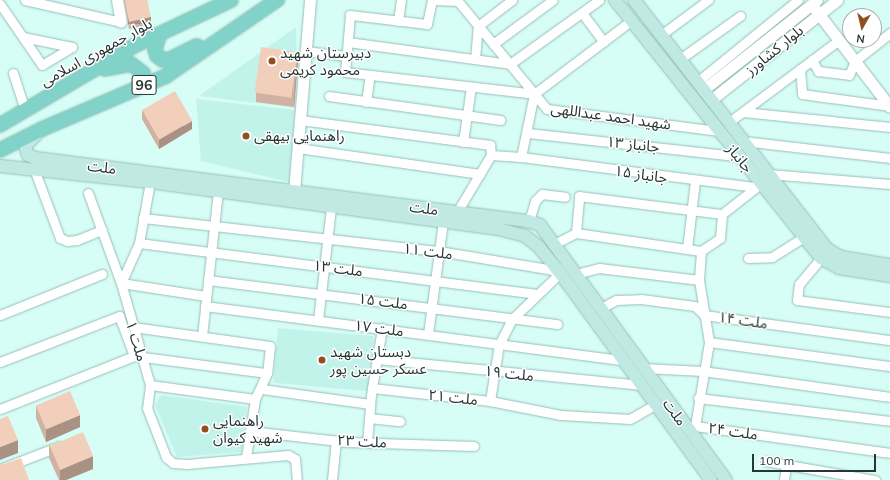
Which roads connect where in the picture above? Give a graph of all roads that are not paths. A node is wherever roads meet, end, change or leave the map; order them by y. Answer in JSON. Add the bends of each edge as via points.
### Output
{"nodes":[{"id":1,"x":25,"y":0,"type":"edge"},
{"id":2,"x":117,"y":0,"type":"edge"},
{"id":3,"x":231,"y":0,"type":"edge"},
{"id":4,"x":277,"y":0,"type":"edge"},
{"id":5,"x":310,"y":0,"type":"edge"},
{"id":6,"x":401,"y":0,"type":"edge"},
{"id":7,"x":431,"y":0,"type":"edge"},
{"id":8,"x":512,"y":0,"type":"edge"},
{"id":9,"x":553,"y":0,"type":"edge"},
{"id":10,"x":599,"y":0,"type":"edge"},
{"id":11,"x":615,"y":0,"type":"edge"},
{"id":12,"x":634,"y":0,"type":"edge"},
{"id":13,"x":708,"y":0,"type":"edge"},
{"id":14,"x":798,"y":0,"type":"edge"},
{"id":15,"x":837,"y":0,"type":"edge"},
{"id":16,"x":457,"y":1,"type":"edge"},
{"id":17,"x":812,"y":1,"type":"edge"},
{"id":18,"x":0,"y":4,"type":"edge"},
{"id":19,"x":63,"y":4,"type":"edge"},
{"id":20,"x":582,"y":13,"type":"junction"},
{"id":21,"x":819,"y":14,"type":"junction"},
{"id":22,"x":740,"y":16,"type":"dead end"},
{"id":23,"x":398,"y":20,"type":"junction"},
{"id":24,"x":632,"y":20,"type":"junction"},
{"id":25,"x":121,"y":22,"type":"joint"},
{"id":26,"x":243,"y":23,"type":"junction"},
{"id":27,"x":478,"y":26,"type":"junction"},
{"id":28,"x":890,"y":34,"type":"edge"},
{"id":29,"x":661,"y":35,"type":"junction"},
{"id":30,"x":158,"y":36,"type":"junction"},
{"id":31,"x":23,"y":37,"type":"junction"},
{"id":32,"x":839,"y":40,"type":"junction"},
{"id":33,"x":348,"y":42,"type":"junction"},
{"id":34,"x":604,"y":42,"type":"junction"},
{"id":35,"x":493,"y":44,"type":"junction"},
{"id":36,"x":306,"y":51,"type":"junction"},
{"id":37,"x":346,"y":56,"type":"junction"},
{"id":38,"x":475,"y":59,"type":"junction"},
{"id":39,"x":680,"y":59,"type":"junction"},
{"id":40,"x":812,"y":60,"type":"junction"},
{"id":41,"x":855,"y":60,"type":"junction"},
{"id":42,"x":510,"y":64,"type":"junction"},
{"id":43,"x":800,"y":69,"type":"junction"},
{"id":44,"x":12,"y":73,"type":"dead end"},
{"id":45,"x":370,"y":75,"type":"junction"},
{"id":46,"x":84,"y":76,"type":"junction"},
{"id":47,"x":144,"y":85,"type":"junction"},
{"id":48,"x":700,"y":86,"type":"junction"},
{"id":49,"x":471,"y":87,"type":"junction"},
{"id":50,"x":534,"y":94,"type":"junction"},
{"id":51,"x":329,"y":96,"type":"dead end"},
{"id":52,"x":693,"y":98,"type":"junction"},
{"id":53,"x":711,"y":100,"type":"junction"},
{"id":54,"x":366,"y":102,"type":"junction"},
{"id":55,"x":890,"y":106,"type":"edge"},
{"id":56,"x":701,"y":109,"type":"junction"},
{"id":57,"x":25,"y":111,"type":"junction"},
{"id":58,"x":743,"y":112,"type":"junction"},
{"id":59,"x":467,"y":115,"type":"junction"},
{"id":60,"x":300,"y":120,"type":"junction"},
{"id":61,"x":500,"y":120,"type":"dead end"},
{"id":62,"x":729,"y":122,"type":"junction"},
{"id":63,"x":0,"y":125,"type":"edge"},
{"id":64,"x":890,"y":127,"type":"edge"},
{"id":65,"x":42,"y":129,"type":"junction"},
{"id":66,"x":718,"y":131,"type":"junction"},
{"id":67,"x":528,"y":133,"type":"junction"},
{"id":68,"x":743,"y":140,"type":"junction"},
{"id":69,"x":463,"y":142,"type":"junction"},
{"id":70,"x":298,"y":148,"type":"junction"},
{"id":71,"x":0,"y":150,"type":"edge"},
{"id":72,"x":491,"y":156,"type":"junction"},
{"id":73,"x":738,"y":156,"type":"junction"},
{"id":74,"x":521,"y":157,"type":"junction"},
{"id":75,"x":890,"y":158,"type":"edge"},
{"id":76,"x":34,"y":164,"type":"junction"},
{"id":77,"x":0,"y":166,"type":"edge"},
{"id":78,"x":480,"y":174,"type":"junction"},
{"id":79,"x":769,"y":174,"type":"junction"},
{"id":80,"x":695,"y":181,"type":"junction"},
{"id":81,"x":150,"y":182,"type":"junction"},
{"id":82,"x":890,"y":184,"type":"edge"},
{"id":83,"x":757,"y":186,"type":"junction"},
{"id":84,"x":294,"y":191,"type":"junction"},
{"id":85,"x":218,"y":192,"type":"junction"},
{"id":86,"x":88,"y":193,"type":"dead end"},
{"id":87,"x":565,"y":197,"type":"dead end"},
{"id":88,"x":331,"y":207,"type":"junction"},
{"id":89,"x":692,"y":210,"type":"junction"},
{"id":90,"x":457,"y":212,"type":"junction"},
{"id":91,"x":722,"y":214,"type":"junction"},
{"id":92,"x":143,"y":218,"type":"junction"},
{"id":93,"x":529,"y":221,"type":"junction"},
{"id":94,"x":443,"y":222,"type":"junction"},
{"id":95,"x":213,"y":226,"type":"junction"},
{"id":96,"x":102,"y":230,"type":"junction"},
{"id":97,"x":576,"y":233,"type":"junction"},
{"id":98,"x":327,"y":238,"type":"junction"},
{"id":99,"x":810,"y":241,"type":"junction"},
{"id":100,"x":139,"y":243,"type":"junction"},
{"id":101,"x":554,"y":244,"type":"junction"},
{"id":102,"x":688,"y":249,"type":"junction"},
{"id":103,"x":439,"y":251,"type":"junction"},
{"id":104,"x":701,"y":251,"type":"junction"},
{"id":105,"x":210,"y":252,"type":"junction"},
{"id":106,"x":748,"y":258,"type":"dead end"},
{"id":107,"x":821,"y":258,"type":"junction"},
{"id":108,"x":323,"y":265,"type":"junction"},
{"id":109,"x":890,"y":265,"type":"edge"},
{"id":110,"x":573,"y":270,"type":"junction"},
{"id":111,"x":560,"y":273,"type":"junction"},
{"id":112,"x":102,"y":274,"type":"dead end"},
{"id":113,"x":890,"y":276,"type":"edge"},
{"id":114,"x":208,"y":280,"type":"junction"},
{"id":115,"x":699,"y":280,"type":"junction"},
{"id":116,"x":435,"y":281,"type":"junction"},
{"id":117,"x":121,"y":283,"type":"junction"},
{"id":118,"x":320,"y":294,"type":"junction"},
{"id":119,"x":536,"y":294,"type":"junction"},
{"id":120,"x":206,"y":296,"type":"junction"},
{"id":121,"x":205,"y":306,"type":"junction"},
{"id":122,"x":431,"y":308,"type":"junction"},
{"id":123,"x":601,"y":308,"type":"junction"},
{"id":124,"x":890,"y":312,"type":"edge"},
{"id":125,"x":0,"y":315,"type":"edge"},
{"id":126,"x":704,"y":315,"type":"junction"},
{"id":127,"x":512,"y":319,"type":"junction"},
{"id":128,"x":318,"y":320,"type":"junction"},
{"id":129,"x":557,"y":324,"type":"dead end"},
{"id":130,"x":133,"y":327,"type":"junction"},
{"id":131,"x":382,"y":328,"type":"junction"},
{"id":132,"x":428,"y":334,"type":"junction"},
{"id":133,"x":202,"y":336,"type":"junction"},
{"id":134,"x":890,"y":340,"type":"edge"},
{"id":135,"x":710,"y":342,"type":"junction"},
{"id":136,"x":499,"y":344,"type":"junction"},
{"id":137,"x":143,"y":357,"type":"junction"},
{"id":138,"x":377,"y":359,"type":"junction"},
{"id":139,"x":623,"y":360,"type":"junction"},
{"id":140,"x":0,"y":362,"type":"edge"},
{"id":141,"x":890,"y":366,"type":"edge"},
{"id":142,"x":644,"y":368,"type":"junction"},
{"id":143,"x":494,"y":371,"type":"junction"},
{"id":144,"x":703,"y":371,"type":"junction"},
{"id":145,"x":267,"y":373,"type":"junction"},
{"id":146,"x":150,"y":385,"type":"junction"},
{"id":147,"x":642,"y":385,"type":"junction"},
{"id":148,"x":262,"y":388,"type":"junction"},
{"id":149,"x":372,"y":388,"type":"junction"},
{"id":150,"x":890,"y":397,"type":"edge"},
{"id":151,"x":698,"y":398,"type":"junction"},
{"id":152,"x":255,"y":399,"type":"junction"},
{"id":153,"x":490,"y":401,"type":"junction"},
{"id":154,"x":370,"y":404,"type":"junction"},
{"id":155,"x":656,"y":404,"type":"junction"},
{"id":156,"x":0,"y":409,"type":"edge"},
{"id":157,"x":369,"y":418,"type":"junction"},
{"id":158,"x":400,"y":421,"type":"dead end"},
{"id":159,"x":890,"y":422,"type":"edge"},
{"id":160,"x":687,"y":430,"type":"junction"},
{"id":161,"x":250,"y":431,"type":"junction"},
{"id":162,"x":336,"y":440,"type":"junction"},
{"id":163,"x":72,"y":442,"type":"edge"},
{"id":164,"x":367,"y":442,"type":"junction"},
{"id":165,"x":474,"y":446,"type":"dead end"},
{"id":166,"x":890,"y":453,"type":"edge"},
{"id":167,"x":246,"y":457,"type":"junction"},
{"id":168,"x":765,"y":461,"type":"dead end"},
{"id":169,"x":786,"y":465,"type":"junction"},
{"id":170,"x":0,"y":469,"type":"edge"},
{"id":171,"x":297,"y":480,"type":"edge"},
{"id":172,"x":332,"y":480,"type":"edge"},
{"id":173,"x":711,"y":480,"type":"edge"},
{"id":174,"x":726,"y":480,"type":"edge"},
{"id":175,"x":784,"y":480,"type":"edge"},
{"id":176,"x":875,"y":480,"type":"edge"}],
"edges":[{"from":1,"to":19,"type":"street"},
{"from":2,"to":25,"type":"street"},
{"from":3,"to":30,"type":"main road","name":"بلوار جمهوری اسلامی","number":"96"},
{"from":4,"to":26,"type":"main road","number":"96"},
{"from":5,"to":36,"type":"street"},
{"from":6,"to":23,"type":"street"},
{"from":7,"to":16,"type":"street"},
{"from":7,"to":23,"type":"street","via":[[427,24]]},
{"from":8,"to":27,"type":"street"},
{"from":9,"to":35,"type":"street"},
{"from":10,"to":20,"type":"street"},
{"from":11,"to":24,"type":"main road","name":"جانباز"},
{"from":12,"to":29,"type":"main road","name":"جانباز"},
{"from":13,"to":29,"type":"street"},
{"from":14,"to":48,"type":"street"},
{"from":15,"to":21,"type":"street","name":"بلوار کشاورز"},
{"from":16,"to":27,"type":"street","name":"شهید احمد عبداللهی"},
{"from":17,"to":21,"type":"street"},
{"from":17,"to":48,"type":"street","name":"بلوار کشاورز"},
{"from":18,"to":31,"type":"street"},
{"from":19,"to":25,"type":"street"},
{"from":20,"to":34,"type":"street"},
{"from":20,"to":42,"type":"street"},
{"from":21,"to":32,"type":"street"},
{"from":21,"to":53,"type":"street","name":"بلوار کشاورز"},
{"from":22,"to":39,"type":"street"},
{"from":23,"to":33,"type":"street","via":[[350,15]]},
{"from":24,"to":34,"type":"street"},
{"from":24,"to":52,"type":"main road","name":"جانباز"},
{"from":26,"to":30,"type":"main road","via":[[170,59],[163,60],[157,56],[155,42]]},
{"from":26,"to":47,"type":"main road","number":"96","via":[[166,76]]},
{"from":27,"to":35,"type":"street","name":"شهید احمد عبداللهی"},
{"from":27,"to":38,"type":"street"},
{"from":28,"to":41,"type":"street"},
{"from":29,"to":39,"type":"main road","name":"جانباز"},
{"from":30,"to":46,"type":"main road","name":"بلوار جمهوری اسلامی","number":"96"},
{"from":31,"to":31,"type":"street","via":[[42,65],[72,47],[58,44]]},
{"from":32,"to":40,"type":"street"},
{"from":32,"to":41,"type":"street"},
{"from":33,"to":37,"type":"street"},
{"from":33,"to":38,"type":"street"},
{"from":34,"to":50,"type":"street"},
{"from":35,"to":42,"type":"street","name":"شهید احمد عبداللهی"},
{"from":36,"to":37,"type":"street"},
{"from":36,"to":60,"type":"street"},
{"from":37,"to":45,"type":"street","via":[[345,72]]},
{"from":38,"to":42,"type":"street"},
{"from":39,"to":48,"type":"main road","name":"جانباز"},
{"from":40,"to":41,"type":"street","via":[[818,71],[849,75]]},
{"from":40,"to":43,"type":"street"},
{"from":41,"to":55,"type":"street"},
{"from":42,"to":50,"type":"street","name":"شهید احمد عبداللهی"},
{"from":43,"to":55,"type":"street","via":[[802,94]]},
{"from":43,"to":58,"type":"street"},
{"from":44,"to":57,"type":"street"},
{"from":45,"to":49,"type":"street"},
{"from":45,"to":54,"type":"street"},
{"from":46,"to":47,"type":"main road","via":[[120,64],[131,64],[143,73]]},
{"from":46,"to":57,"type":"main road","name":"بلوار جمهوری اسلامی","number":"96"},
{"from":47,"to":65,"type":"main road","number":"96"},
{"from":48,"to":52,"type":"main road"},
{"from":48,"to":53,"type":"main road","name":"جانباز"},
{"from":49,"to":50,"type":"street"},
{"from":49,"to":59,"type":"street"},
{"from":50,"to":66,"type":"street","name":"شهید احمد عبداللهی","via":[[547,109]]},
{"from":50,"to":67,"type":"street"},
{"from":51,"to":54,"type":"street"},
{"from":52,"to":56,"type":"main road","name":"جانباز"},
{"from":53,"to":56,"type":"main road"},
{"from":53,"to":62,"type":"main road","name":"جانباز"},
{"from":54,"to":59,"type":"street"},
{"from":56,"to":66,"type":"main road","name":"جانباز"},
{"from":57,"to":63,"type":"main road","name":"بلوار جمهوری اسلامی","number":"96"},
{"from":58,"to":62,"type":"street"},
{"from":58,"to":64,"type":"street"},
{"from":59,"to":61,"type":"street"},
{"from":59,"to":69,"type":"street"},
{"from":60,"to":69,"type":"street"},
{"from":60,"to":70,"type":"street"},
{"from":62,"to":68,"type":"main road","name":"جانباز"},
{"from":65,"to":71,"type":"main road","number":"96"},
{"from":65,"to":76,"type":"main road","via":[[26,145],[28,155]]},
{"from":66,"to":73,"type":"main road","name":"جانباز"},
{"from":67,"to":73,"type":"street","name":"جانباز ۱۳"},
{"from":67,"to":74,"type":"street"},
{"from":68,"to":75,"type":"street"},
{"from":68,"to":79,"type":"main road","name":"جانباز"},
{"from":69,"to":72,"type":"street","via":[[490,145]]},
{"from":70,"to":78,"type":"street"},
{"from":70,"to":84,"type":"street"},
{"from":72,"to":74,"type":"street","name":"جانباز ۱۵"},
{"from":72,"to":78,"type":"street"},
{"from":73,"to":83,"type":"main road","name":"جانباز"},
{"from":74,"to":80,"type":"street","name":"جانباز ۱۵"},
{"from":76,"to":77,"type":"main road","name":"ملت"},
{"from":76,"to":81,"type":"main road","name":"ملت"},
{"from":76,"to":84,"type":"main road","name":"ملت"},
{"from":76,"to":96,"type":"street","via":[[60,238],[67,241],[77,240]]},
{"from":78,"to":90,"type":"street"},
{"from":79,"to":82,"type":"street"},
{"from":79,"to":99,"type":"main road","name":"جانباز"},
{"from":80,"to":83,"type":"street","name":"جانباز ۱۵"},
{"from":80,"to":89,"type":"street"},
{"from":81,"to":85,"type":"main road","name":"ملت"},
{"from":81,"to":92,"type":"street"},
{"from":83,"to":91,"type":"street"},
{"from":83,"to":99,"type":"main road","name":"جانباز"},
{"from":84,"to":90,"type":"main road","name":"ملت"},
{"from":85,"to":88,"type":"main road","name":"ملت"},
{"from":85,"to":95,"type":"street"},
{"from":86,"to":96,"type":"street","name":"ملت ۱"},
{"from":87,"to":93,"type":"street","via":[[542,194],[535,201]]},
{"from":88,"to":94,"type":"main road","name":"ملت"},
{"from":88,"to":98,"type":"street"},
{"from":89,"to":91,"type":"street"},
{"from":89,"to":97,"type":"street","via":[[579,196]]},
{"from":89,"to":102,"type":"street"},
{"from":90,"to":93,"type":"main road","name":"ملت"},
{"from":91,"to":104,"type":"street","via":[[720,238]]},
{"from":92,"to":95,"type":"street","name":"ملت ۱۱"},
{"from":92,"to":100,"type":"street"},
{"from":93,"to":101,"type":"main road","name":"ملت","via":[[540,225]]},
{"from":94,"to":103,"type":"street"},
{"from":94,"to":111,"type":"main road","name":"ملت","via":[[499,229],[525,236],[539,247]]},
{"from":95,"to":98,"type":"street","name":"ملت ۱۱"},
{"from":95,"to":105,"type":"street"},
{"from":96,"to":117,"type":"street","name":"ملت ۱"},
{"from":97,"to":101,"type":"street"},
{"from":97,"to":102,"type":"street"},
{"from":98,"to":103,"type":"street","name":"ملت ۱۱"},
{"from":98,"to":108,"type":"street"},
{"from":99,"to":106,"type":"street","via":[[772,257]]},
{"from":99,"to":107,"type":"main road","name":"جانباز"},
{"from":99,"to":109,"type":"main road","name":"جانباز","via":[[835,255]]},
{"from":100,"to":105,"type":"street","name":"ملت ۱۳"},
{"from":100,"to":117,"type":"street"},
{"from":101,"to":110,"type":"main road","name":"ملت"},
{"from":102,"to":104,"type":"street"},
{"from":103,"to":111,"type":"street","name":"ملت ۱۱"},
{"from":103,"to":116,"type":"street"},
{"from":104,"to":115,"type":"street"},
{"from":105,"to":108,"type":"street","name":"ملت ۱۳"},
{"from":105,"to":114,"type":"street"},
{"from":107,"to":113,"type":"main road","name":"جانباز","via":[[839,268]]},
{"from":107,"to":124,"type":"street","via":[[799,284],[796,300]]},
{"from":108,"to":116,"type":"street","name":"ملت ۱۳"},
{"from":108,"to":118,"type":"street"},
{"from":110,"to":111,"type":"main road"},
{"from":110,"to":115,"type":"street","via":[[599,268]]},
{"from":110,"to":123,"type":"main road","name":"ملت"},
{"from":111,"to":119,"type":"street"},
{"from":111,"to":139,"type":"main road","name":"ملت"},
{"from":112,"to":125,"type":"street"},
{"from":114,"to":118,"type":"street","name":"ملت ۱۵"},
{"from":114,"to":120,"type":"street"},
{"from":115,"to":126,"type":"street"},
{"from":116,"to":119,"type":"street","name":"ملت ۱۳"},
{"from":116,"to":122,"type":"street"},
{"from":117,"to":120,"type":"street"},
{"from":117,"to":130,"type":"street","name":"ملت ۱"},
{"from":118,"to":122,"type":"street","name":"ملت ۱۵"},
{"from":118,"to":128,"type":"street"},
{"from":119,"to":127,"type":"street"},
{"from":120,"to":121,"type":"street"},
{"from":121,"to":128,"type":"street","name":"ملت ۱۷"},
{"from":121,"to":133,"type":"street"},
{"from":122,"to":127,"type":"street","name":"ملت ۱۵"},
{"from":122,"to":132,"type":"street"},
{"from":123,"to":126,"type":"street","name":"ملت ۱۴","via":[[616,300],[641,298],[695,306]]},
{"from":123,"to":142,"type":"main road","name":"ملت"},
{"from":126,"to":134,"type":"street","name":"ملت ۱۴"},
{"from":126,"to":135,"type":"street"},
{"from":127,"to":129,"type":"street","name":"ملت ۱۵"},
{"from":127,"to":136,"type":"street"},
{"from":128,"to":131,"type":"street","name":"ملت ۱۷"},
{"from":130,"to":133,"type":"street"},
{"from":130,"to":137,"type":"street","name":"ملت ۱"},
{"from":131,"to":132,"type":"street","name":"ملت ۱۷"},
{"from":131,"to":138,"type":"street"},
{"from":132,"to":136,"type":"street","name":"ملت ۱۷"},
{"from":133,"to":145,"type":"street","via":[[270,346]]},
{"from":135,"to":141,"type":"street"},
{"from":135,"to":144,"type":"street"},
{"from":136,"to":139,"type":"street","name":"ملت ۱۷"},
{"from":136,"to":143,"type":"street"},
{"from":137,"to":145,"type":"street"},
{"from":137,"to":146,"type":"street","name":"ملت ۱"},
{"from":138,"to":143,"type":"street","name":"ملت ۱۹"},
{"from":138,"to":149,"type":"street"},
{"from":139,"to":147,"type":"main road","name":"ملت"},
{"from":140,"to":156,"type":"street","via":[[119,316],[134,356]]},
{"from":142,"to":144,"type":"street"},
{"from":142,"to":160,"type":"main road","name":"ملت"},
{"from":143,"to":147,"type":"street","name":"ملت ۱۹"},
{"from":143,"to":153,"type":"street"},
{"from":144,"to":150,"type":"street"},
{"from":144,"to":151,"type":"street"},
{"from":145,"to":148,"type":"street"},
{"from":146,"to":152,"type":"street"},
{"from":146,"to":167,"type":"street","name":"ملت ۱","via":[[148,408],[166,457],[173,463]]},
{"from":147,"to":155,"type":"main road","name":"ملت"},
{"from":148,"to":152,"type":"street"},
{"from":148,"to":154,"type":"street"},
{"from":149,"to":153,"type":"street","name":"ملت ۲۱"},
{"from":149,"to":154,"type":"street"},
{"from":151,"to":159,"type":"street"},
{"from":151,"to":160,"type":"street"},
{"from":152,"to":161,"type":"street"},
{"from":153,"to":155,"type":"street","name":"ملت ۲۱","via":[[561,415],[630,419]]},
{"from":154,"to":157,"type":"street"},
{"from":155,"to":160,"type":"main road","name":"ملت"},
{"from":157,"to":158,"type":"street"},
{"from":157,"to":164,"type":"street"},
{"from":160,"to":166,"type":"street","name":"ملت ۲۴"},
{"from":160,"to":173,"type":"main road","name":"ملت"},
{"from":160,"to":174,"type":"main road","name":"ملت"},
{"from":161,"to":162,"type":"street","name":"ملت ۲۳"},
{"from":161,"to":167,"type":"street"},
{"from":162,"to":164,"type":"street","name":"ملت ۲۳"},
{"from":162,"to":172,"type":"street"},
{"from":163,"to":170,"type":"street"},
{"from":164,"to":165,"type":"street","name":"ملت ۲۳"},
{"from":167,"to":171,"type":"street","name":"ملت ۱","via":[[288,455],[295,459]]},
{"from":168,"to":169,"type":"street"},
{"from":169,"to":175,"type":"street"},
{"from":169,"to":176,"type":"street"}]}
